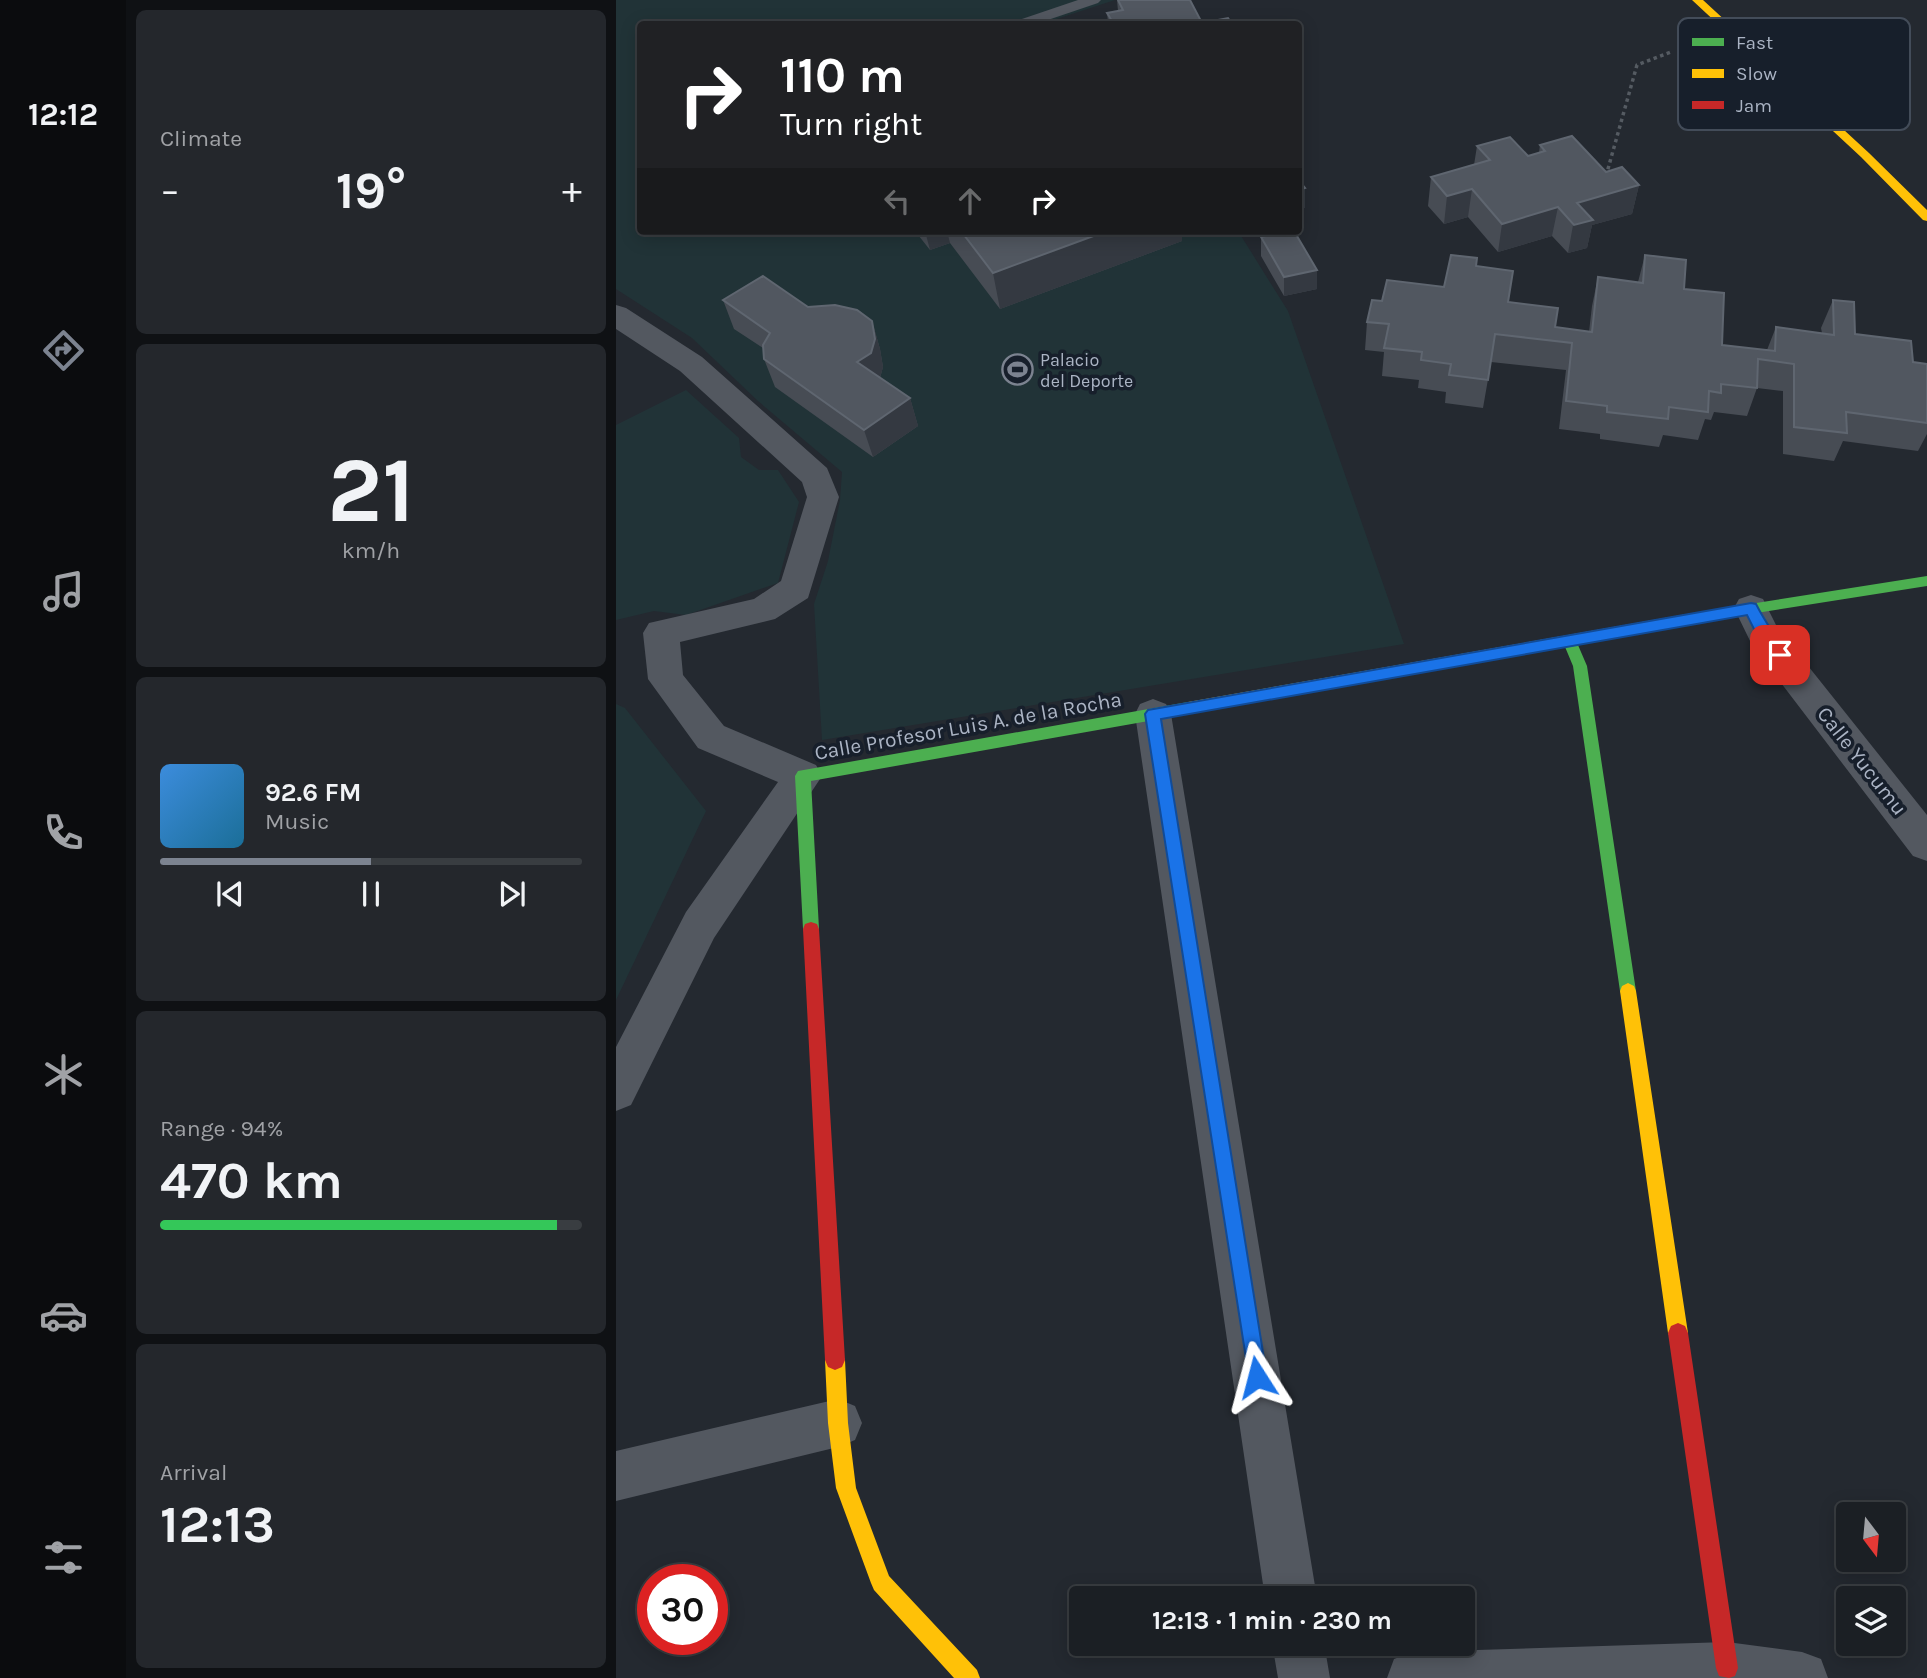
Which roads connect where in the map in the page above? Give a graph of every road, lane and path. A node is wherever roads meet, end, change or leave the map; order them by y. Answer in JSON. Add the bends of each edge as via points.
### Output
{"nodes":[{"id":1,"x":1093,"y":0,"type":"edge"},
{"id":2,"x":1697,"y":0,"type":"edge"},
{"id":3,"x":1717,"y":18,"type":"edge"},
{"id":4,"x":1031,"y":21,"type":"edge"},
{"id":5,"x":1671,"y":52,"type":"dead end"},
{"id":6,"x":1838,"y":130,"type":"edge"},
{"id":7,"x":1603,"y":187,"type":"edge"},
{"id":8,"x":1927,"y":217,"type":"edge"},
{"id":9,"x":616,"y":315,"type":"edge"},
{"id":10,"x":1927,"y":581,"type":"edge"},
{"id":11,"x":1751,"y":608,"type":"junction"},
{"id":12,"x":1570,"y":642,"type":"junction"},
{"id":13,"x":1153,"y":714,"type":"junction"},
{"id":14,"x":803,"y":776,"type":"junction"},
{"id":15,"x":1927,"y":844,"type":"edge"},
{"id":16,"x":616,"y":1091,"type":"edge"},
{"id":17,"x":838,"y":1423,"type":"junction"},
{"id":18,"x":616,"y":1476,"type":"edge"},
{"id":19,"x":1289,"y":1586,"type":"edge"},
{"id":20,"x":1300,"y":1656,"type":"edge"},
{"id":21,"x":1727,"y":1668,"type":"junction"},
{"id":22,"x":969,"y":1678,"type":"edge"},
{"id":23,"x":1304,"y":1678,"type":"edge"},
{"id":24,"x":1413,"y":1678,"type":"edge"},
{"id":25,"x":1802,"y":1678,"type":"edge"}],
"edges":[{"from":1,"to":4,"type":"lane"},
{"from":2,"to":3,"type":"street"},
{"from":5,"to":7,"type":"path","via":[[1637,65]]},
{"from":6,"to":8,"type":"street"},
{"from":9,"to":14,"type":"street","via":[[691,364],[816,476],[823,497],[796,589],[763,610],[661,632],[666,679],[711,737]]},
{"from":10,"to":11,"type":"street","name":"Calle Profesor Luis A. de la Rocha"},
{"from":11,"to":12,"type":"street","name":"Calle Profesor Luis A. de la Rocha"},
{"from":11,"to":15,"type":"street","name":"Calle Yucumu","via":[[1764,635]]},
{"from":12,"to":13,"type":"street","name":"Calle Profesor Luis A. de la Rocha"},
{"from":12,"to":21,"type":"street","via":[[1580,666]]},
{"from":13,"to":14,"type":"street","name":"Calle Profesor Luis A. de la Rocha"},
{"from":13,"to":19,"type":"street"},
{"from":14,"to":16,"type":"street","via":[[700,925]]},
{"from":14,"to":17,"type":"street"},
{"from":17,"to":18,"type":"street"},
{"from":17,"to":22,"type":"street","via":[[846,1488],[881,1583]]},
{"from":20,"to":23,"type":"street"},
{"from":21,"to":24,"type":"street"},
{"from":21,"to":25,"type":"street"}]}
